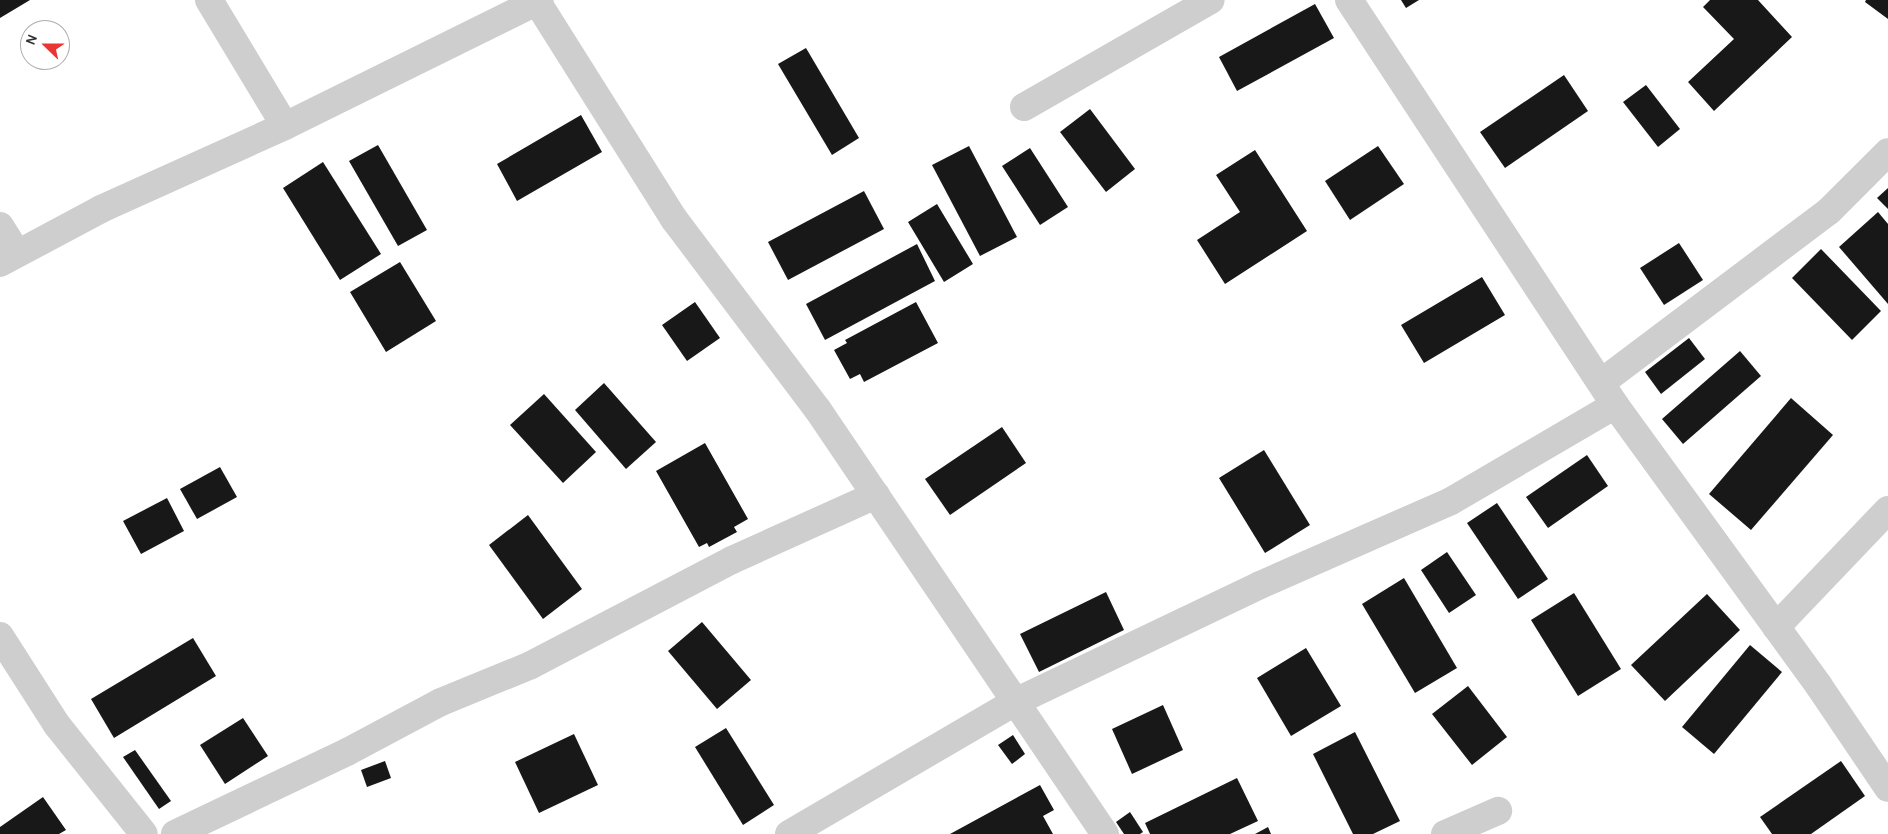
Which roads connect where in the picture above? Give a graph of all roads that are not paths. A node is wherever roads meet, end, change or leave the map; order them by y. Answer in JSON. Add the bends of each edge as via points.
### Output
{"nodes":[{"id":1,"x":209,"y":0,"type":"edge"},
{"id":2,"x":538,"y":0,"type":"edge"},
{"id":3,"x":1211,"y":0,"type":"edge"},
{"id":4,"x":1350,"y":0,"type":"edge"},
{"id":5,"x":1024,"y":107,"type":"dead end"},
{"id":6,"x":286,"y":126,"type":"junction"},
{"id":7,"x":1888,"y":152,"type":"edge"},
{"id":8,"x":0,"y":226,"type":"edge"},
{"id":9,"x":8,"y":258,"type":"edge"},
{"id":10,"x":1609,"y":394,"type":"junction"},
{"id":11,"x":876,"y":495,"type":"junction"},
{"id":12,"x":1888,"y":510,"type":"edge"},
{"id":13,"x":1776,"y":627,"type":"junction"},
{"id":14,"x":0,"y":636,"type":"edge"},
{"id":15,"x":1015,"y":702,"type":"junction"},
{"id":16,"x":1888,"y":788,"type":"edge"},
{"id":17,"x":1498,"y":811,"type":"dead end"},
{"id":18,"x":144,"y":834,"type":"edge"},
{"id":19,"x":175,"y":834,"type":"edge"},
{"id":20,"x":789,"y":834,"type":"edge"},
{"id":21,"x":1106,"y":834,"type":"edge"},
{"id":22,"x":1444,"y":834,"type":"edge"}],
"edges":[{"from":1,"to":6,"type":"street"},
{"from":2,"to":6,"type":"street"},
{"from":2,"to":11,"type":"street","via":[[674,219],[818,410]]},
{"from":3,"to":5,"type":"street"},
{"from":4,"to":10,"type":"street"},
{"from":6,"to":9,"type":"street","via":[[101,209]]},
{"from":7,"to":10,"type":"street","via":[[1829,211]]},
{"from":8,"to":9,"type":"street"},
{"from":10,"to":13,"type":"street"},
{"from":10,"to":15,"type":"street","via":[[1451,501],[1260,585]]},
{"from":11,"to":15,"type":"street"},
{"from":11,"to":19,"type":"street","via":[[732,560],[531,664],[441,702],[347,752]]},
{"from":12,"to":13,"type":"street"},
{"from":13,"to":16,"type":"street"},
{"from":14,"to":18,"type":"street","via":[[56,725]]},
{"from":15,"to":20,"type":"street"},
{"from":15,"to":21,"type":"street"},
{"from":17,"to":22,"type":"street"}]}
